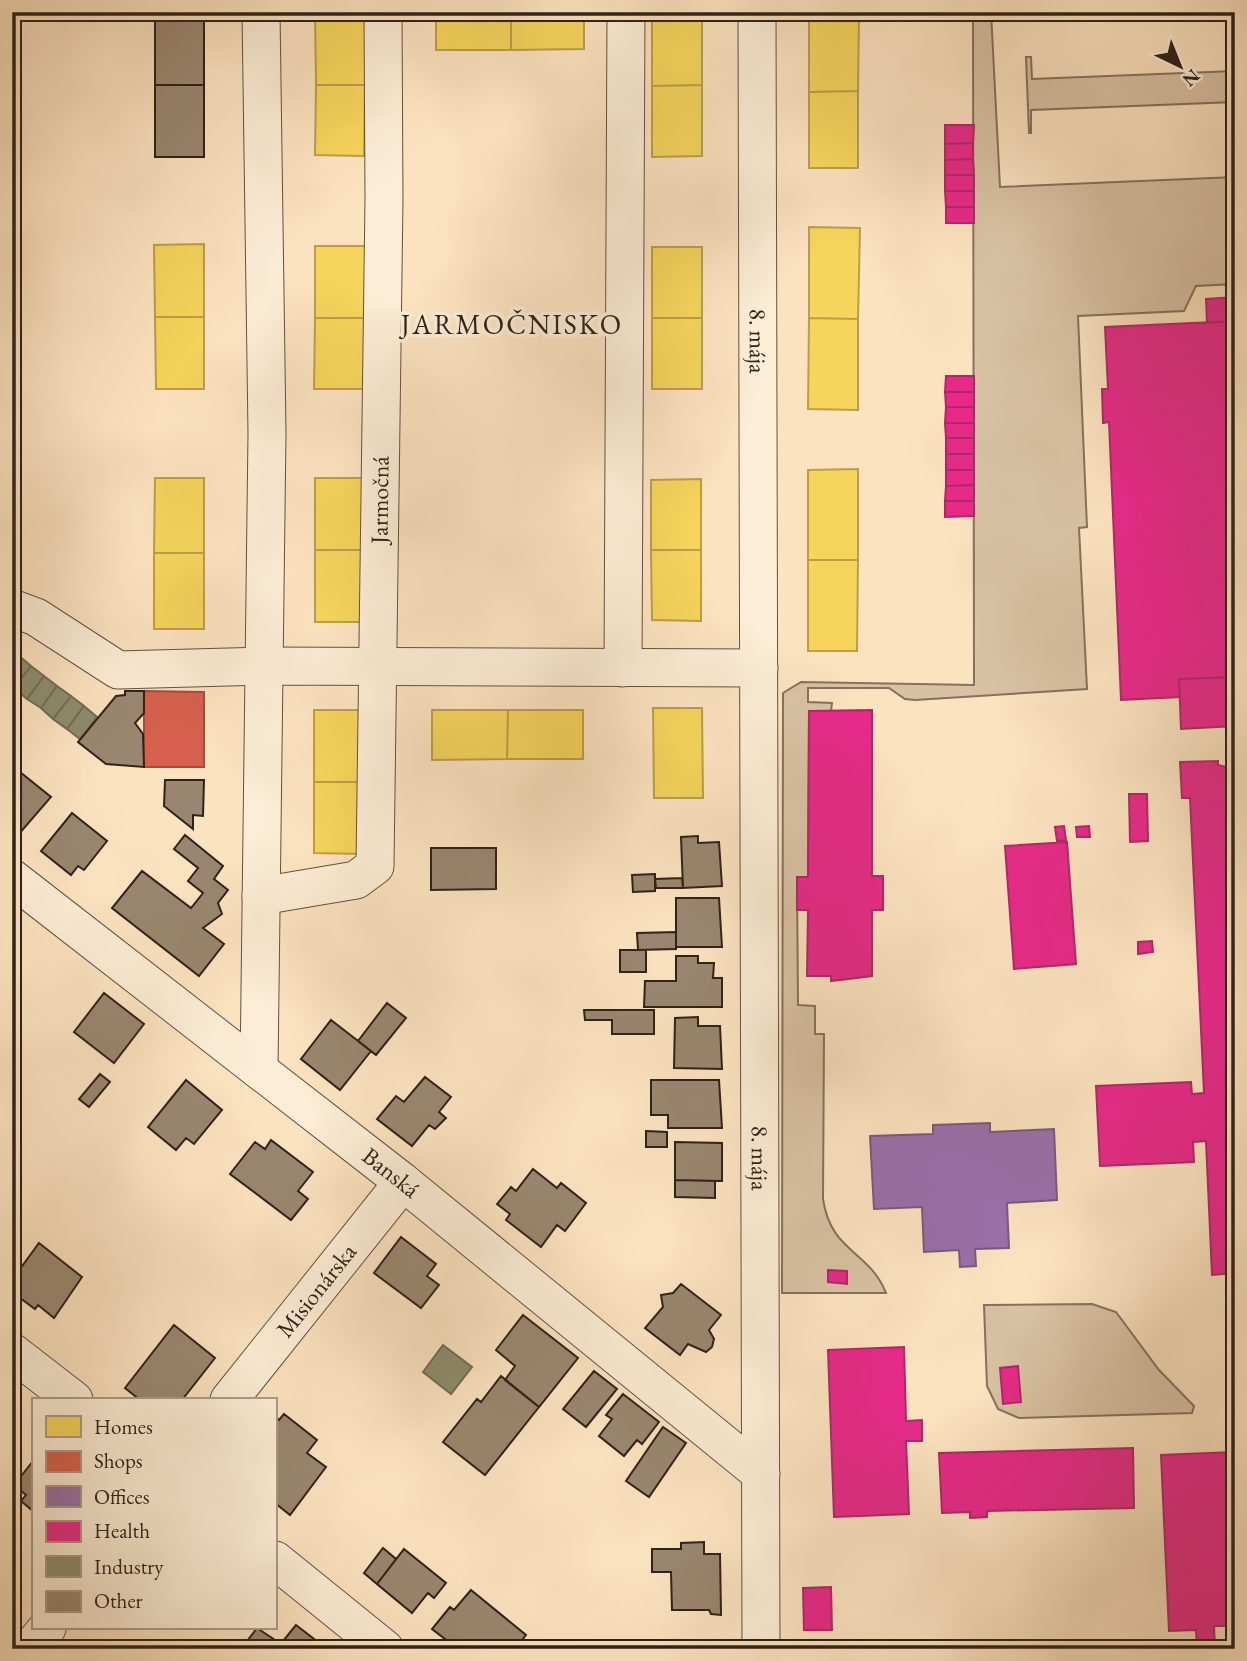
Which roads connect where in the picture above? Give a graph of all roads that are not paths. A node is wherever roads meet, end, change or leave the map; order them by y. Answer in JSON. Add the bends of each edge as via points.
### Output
{"nodes":[{"id":1,"x":261,"y":12,"type":"edge"},
{"id":2,"x":383,"y":12,"type":"edge"},
{"id":3,"x":626,"y":12,"type":"edge"},
{"id":4,"x":757,"y":12,"type":"edge"},
{"id":5,"x":12,"y":608,"type":"edge"},
{"id":6,"x":264,"y":667,"type":"junction"},
{"id":7,"x":378,"y":667,"type":"junction"},
{"id":8,"x":623,"y":668,"type":"junction"},
{"id":9,"x":759,"y":668,"type":"junction"},
{"id":10,"x":12,"y":878,"type":"edge"},
{"id":11,"x":261,"y":895,"type":"junction"},
{"id":12,"x":259,"y":1070,"type":"junction"},
{"id":13,"x":403,"y":1182,"type":"junction"},
{"id":14,"x":12,"y":1352,"type":"edge"},
{"id":15,"x":71,"y":1398,"type":"edge"},
{"id":16,"x":231,"y":1398,"type":"edge"},
{"id":17,"x":761,"y":1474,"type":"junction"},
{"id":18,"x":276,"y":1561,"type":"edge"},
{"id":19,"x":45,"y":1630,"type":"edge"},
{"id":20,"x":30,"y":1649,"type":"edge"},
{"id":21,"x":385,"y":1649,"type":"edge"},
{"id":22,"x":761,"y":1649,"type":"edge"}],
"edges":[{"from":1,"to":6,"type":"street","via":[[267,433]]},
{"from":2,"to":7,"type":"street","name":"Jarmočná"},
{"from":3,"to":8,"type":"street"},
{"from":4,"to":9,"type":"street","name":"8. mája"},
{"from":5,"to":6,"type":"street","via":[[36,617],[118,670]]},
{"from":6,"to":7,"type":"street"},
{"from":6,"to":11,"type":"street"},
{"from":7,"to":8,"type":"street"},
{"from":7,"to":11,"type":"street","name":"Jarmočná","via":[[375,866],[356,880]]},
{"from":8,"to":9,"type":"street"},
{"from":9,"to":17,"type":"street","name":"8. mája"},
{"from":10,"to":12,"type":"street","name":"Banská"},
{"from":11,"to":12,"type":"street"},
{"from":12,"to":13,"type":"street","name":"Banská"},
{"from":13,"to":16,"type":"street","name":"Misionárska"},
{"from":13,"to":17,"type":"street","name":"Banská"},
{"from":14,"to":15,"type":"street"},
{"from":17,"to":22,"type":"street","name":"8. mája"},
{"from":18,"to":21,"type":"street"},
{"from":19,"to":20,"type":"street"}]}
